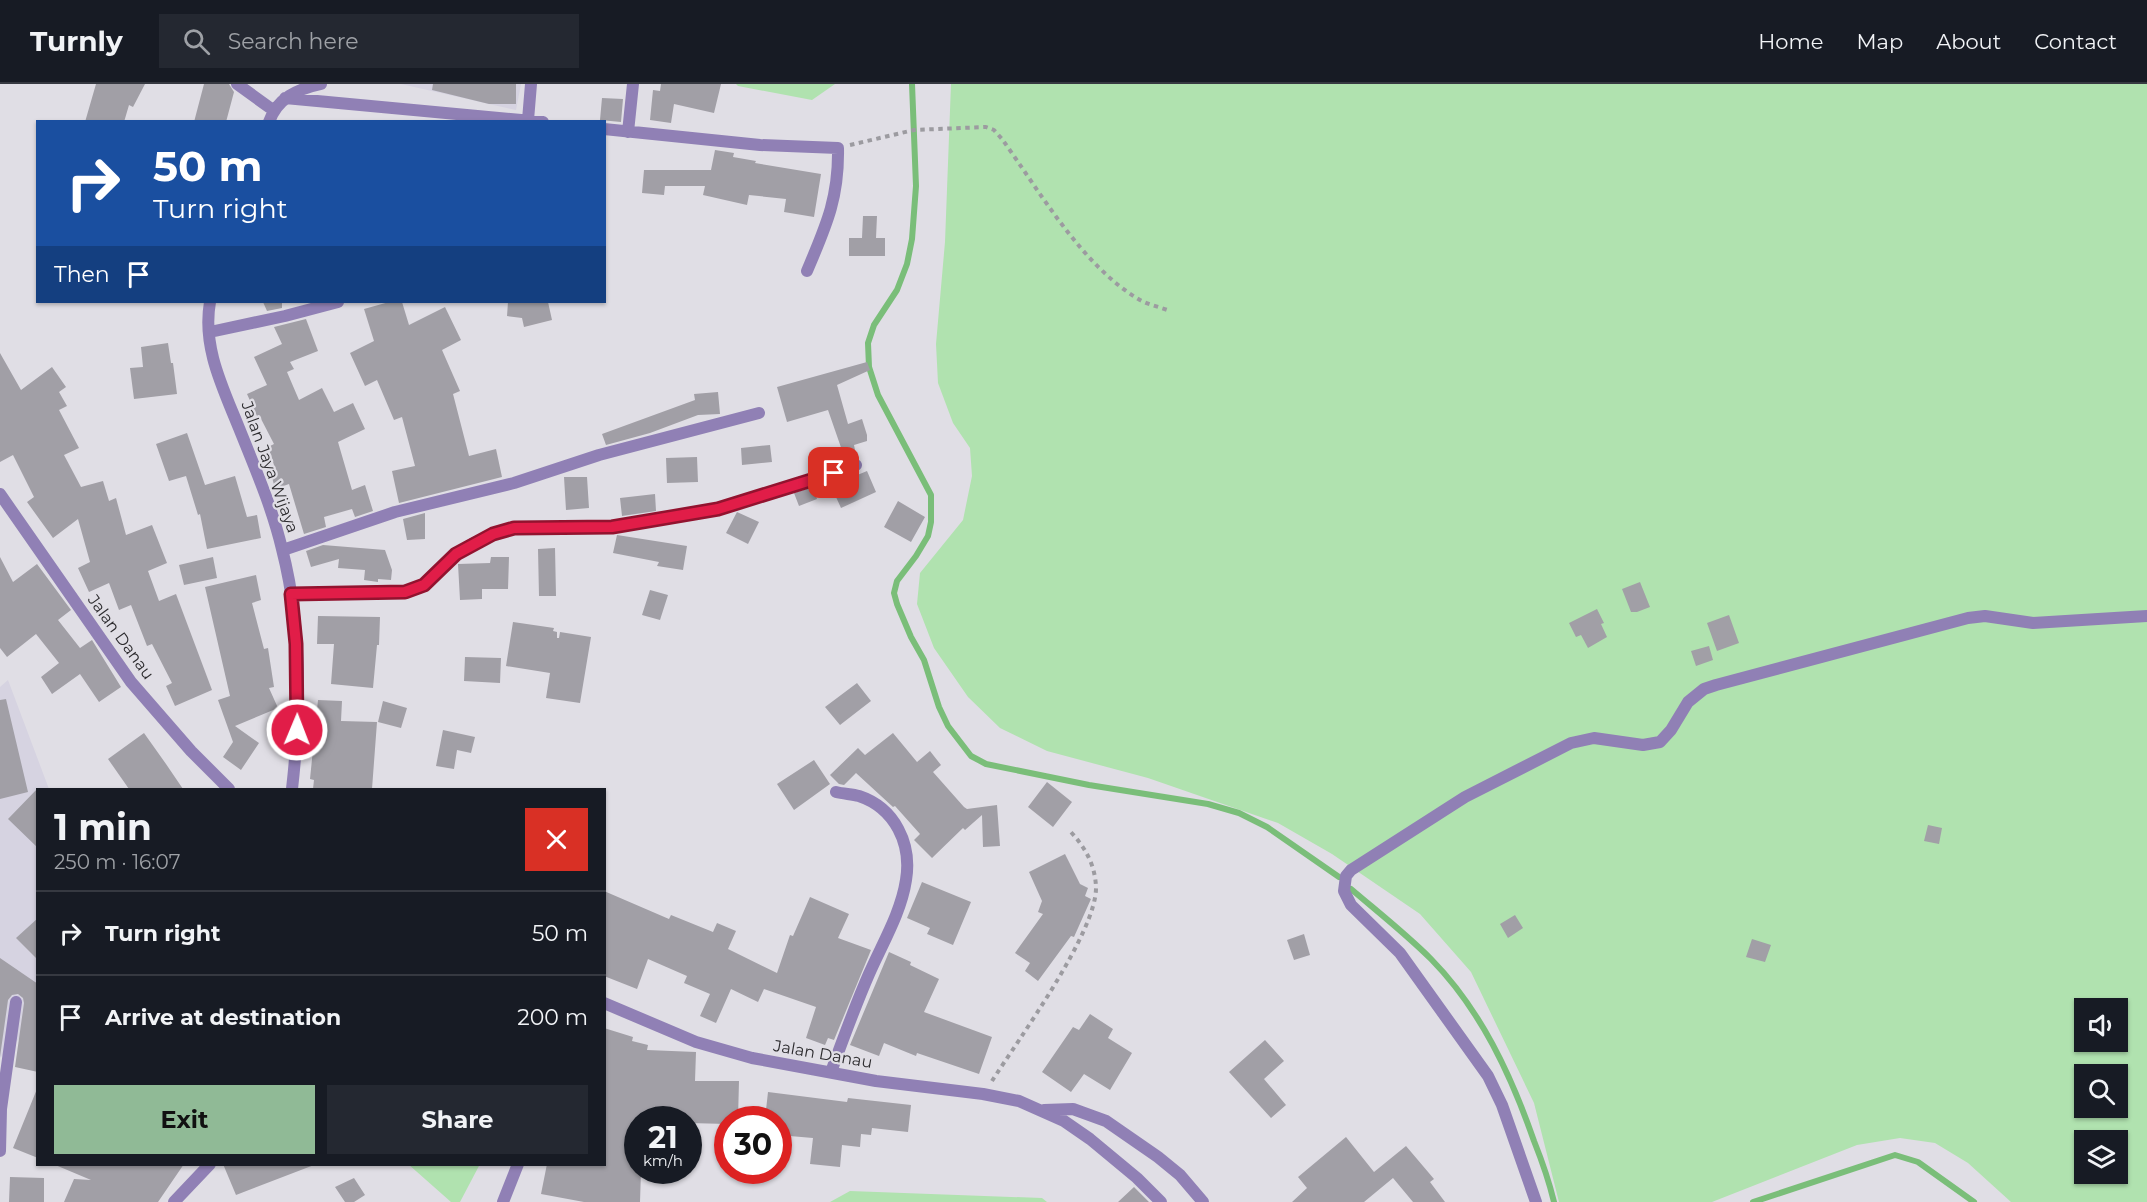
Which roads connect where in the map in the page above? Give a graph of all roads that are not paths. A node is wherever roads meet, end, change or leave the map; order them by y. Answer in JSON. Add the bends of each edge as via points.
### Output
{"nodes":[{"id":1,"x":237,"y":84,"type":"edge"},
{"id":2,"x":321,"y":84,"type":"edge"},
{"id":3,"x":531,"y":84,"type":"edge"},
{"id":4,"x":633,"y":84,"type":"edge"},
{"id":5,"x":285,"y":98,"type":"junction"},
{"id":6,"x":271,"y":116,"type":"edge"},
{"id":7,"x":528,"y":120,"type":"joint"},
{"id":8,"x":606,"y":129,"type":"edge"},
{"id":9,"x":628,"y":132,"type":"junction"},
{"id":10,"x":807,"y":271,"type":"dead end"},
{"id":11,"x":210,"y":303,"type":"edge"},
{"id":12,"x":334,"y":303,"type":"edge"},
{"id":13,"x":210,"y":332,"type":"junction"},
{"id":14,"x":759,"y":413,"type":"dead end"},
{"id":15,"x":856,"y":465,"type":"dead end"},
{"id":16,"x":0,"y":494,"type":"edge"},
{"id":17,"x":283,"y":550,"type":"junction"},
{"id":18,"x":291,"y":594,"type":"junction"},
{"id":19,"x":2147,"y":616,"type":"edge"},
{"id":20,"x":228,"y":788,"type":"edge"},
{"id":21,"x":292,"y":788,"type":"edge"},
{"id":22,"x":836,"y":792,"type":"dead end"},
{"id":23,"x":16,"y":1002,"type":"dead end"},
{"id":24,"x":606,"y":1004,"type":"edge"},
{"id":25,"x":831,"y":1072,"type":"junction"},
{"id":26,"x":1042,"y":1110,"type":"junction"},
{"id":27,"x":0,"y":1151,"type":"edge"},
{"id":28,"x":208,"y":1166,"type":"edge"},
{"id":29,"x":517,"y":1166,"type":"edge"},
{"id":30,"x":174,"y":1202,"type":"edge"},
{"id":31,"x":503,"y":1202,"type":"edge"},
{"id":32,"x":1161,"y":1202,"type":"edge"},
{"id":33,"x":1203,"y":1202,"type":"edge"},
{"id":34,"x":1536,"y":1202,"type":"edge"}],
"edges":[{"from":1,"to":6,"type":"street"},
{"from":2,"to":5,"type":"street"},
{"from":3,"to":7,"type":"street"},
{"from":4,"to":9,"type":"street"},
{"from":5,"to":6,"type":"street"},
{"from":5,"to":7,"type":"street"},
{"from":8,"to":9,"type":"street"},
{"from":9,"to":10,"type":"street","via":[[838,148],[838,184]]},
{"from":11,"to":13,"type":"street","name":"Jalan Jaya Wijaya"},
{"from":12,"to":13,"type":"street"},
{"from":13,"to":17,"type":"street","name":"Jalan Jaya Wijaya","via":[[215,369]]},
{"from":14,"to":17,"type":"street","via":[[599,455],[514,483],[395,512]]},
{"from":15,"to":18,"type":"street","via":[[718,509],[612,527],[514,528],[493,534],[456,554],[424,585],[405,592]]},
{"from":16,"to":20,"type":"street","name":"Jalan Danau","via":[[131,682]]},
{"from":17,"to":18,"type":"street","name":"Jalan Jaya Wijaya"},
{"from":18,"to":21,"type":"street","name":"Jalan Jaya Wijaya","via":[[298,690]]},
{"from":19,"to":34,"type":"street","via":[[2033,623],[1985,616],[1968,618],[1716,685],[1688,702],[1660,742],[1643,745],[1594,738],[1571,742],[1465,797],[1351,870],[1344,891],[1351,904],[1400,953],[1488,1076]]},
{"from":22,"to":25,"type":"street","via":[[860,796],[882,809],[898,826],[908,863],[893,921],[855,1005]]},
{"from":23,"to":27,"type":"street","via":[[1,1109]]},
{"from":24,"to":25,"type":"street","name":"Jalan Danau","via":[[696,1042],[752,1058]]},
{"from":25,"to":26,"type":"street","name":"Jalan Danau","via":[[983,1094]]},
{"from":26,"to":32,"type":"street","name":"Jalan Danau","via":[[1090,1139]]},
{"from":26,"to":33,"type":"street","name":"Jalan Danau","via":[[1073,1109],[1106,1121],[1180,1175]]},
{"from":28,"to":30,"type":"street"},
{"from":29,"to":31,"type":"street"}]}
